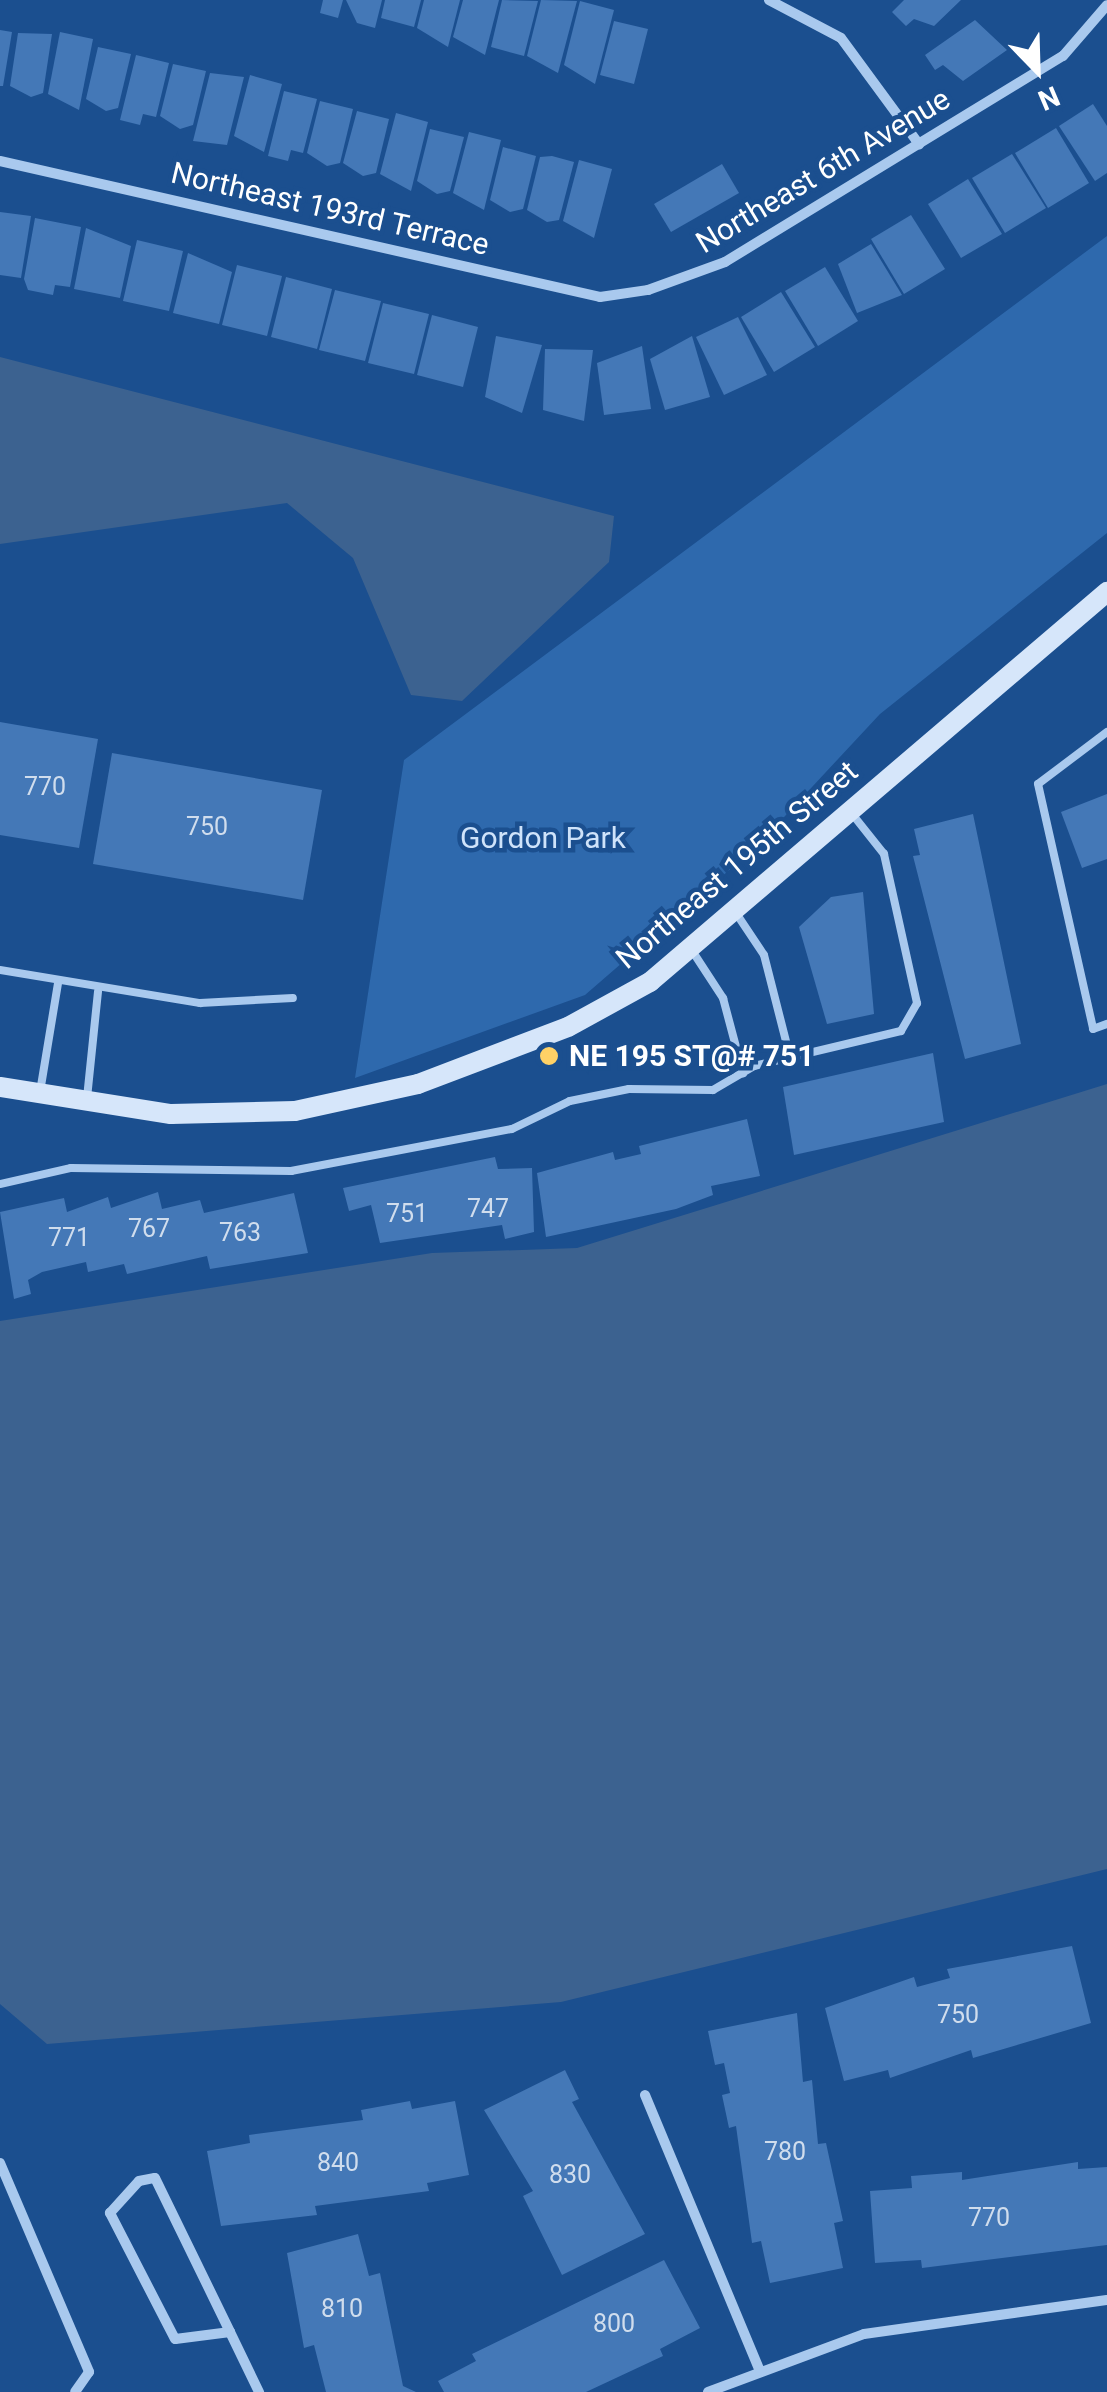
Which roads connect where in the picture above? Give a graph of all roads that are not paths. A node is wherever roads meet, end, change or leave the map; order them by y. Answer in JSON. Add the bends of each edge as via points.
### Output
{"nodes":[{"id":1,"x":769,"y":0,"type":"edge"},
{"id":2,"x":1107,"y":5,"type":"edge"},
{"id":3,"x":919,"y":144,"type":"junction"},
{"id":4,"x":0,"y":160,"type":"edge"},
{"id":5,"x":648,"y":290,"type":"joint"},
{"id":6,"x":1107,"y":592,"type":"edge"},
{"id":7,"x":1107,"y":732,"type":"edge"},
{"id":8,"x":850,"y":812,"type":"junction"},
{"id":9,"x":736,"y":912,"type":"junction"},
{"id":10,"x":691,"y":949,"type":"junction"},
{"id":11,"x":0,"y":970,"type":"edge"},
{"id":12,"x":58,"y":983,"type":"junction"},
{"id":13,"x":98,"y":992,"type":"junction"},
{"id":14,"x":292,"y":998,"type":"dead end"},
{"id":15,"x":1107,"y":1024,"type":"edge"},
{"id":16,"x":790,"y":1057,"type":"junction"},
{"id":17,"x":743,"y":1073,"type":"junction"},
{"id":18,"x":0,"y":1087,"type":"edge"},
{"id":19,"x":40,"y":1096,"type":"junction"},
{"id":20,"x":86,"y":1102,"type":"junction"},
{"id":21,"x":0,"y":1184,"type":"edge"},
{"id":22,"x":644,"y":2095,"type":"dead end"},
{"id":23,"x":0,"y":2163,"type":"edge"},
{"id":24,"x":1107,"y":2300,"type":"edge"},
{"id":25,"x":230,"y":2332,"type":"junction"},
{"id":26,"x":760,"y":2371,"type":"junction"},
{"id":27,"x":75,"y":2392,"type":"edge"},
{"id":28,"x":259,"y":2392,"type":"edge"},
{"id":29,"x":708,"y":2392,"type":"edge"}],
"edges":[{"from":1,"to":3,"type":"street","via":[[841,38]]},
{"from":2,"to":3,"type":"street","name":"Northeast 6th Avenue","via":[[1062,56]]},
{"from":3,"to":5,"type":"street","name":"Northeast 6th Avenue","via":[[725,262]]},
{"from":4,"to":5,"type":"street","name":"Northeast 193rd Terrace","via":[[600,297]]},
{"from":6,"to":8,"type":"street","name":"Northeast 195th Street"},
{"from":7,"to":15,"type":"lane","via":[[1038,784],[1093,1029]]},
{"from":8,"to":9,"type":"street","name":"Northeast 195th Street"},
{"from":8,"to":16,"type":"lane","via":[[884,854],[917,1003],[901,1031]]},
{"from":9,"to":10,"type":"street","name":"Northeast 195th Street"},
{"from":9,"to":16,"type":"lane","via":[[764,955]]},
{"from":10,"to":17,"type":"lane","via":[[723,998]]},
{"from":10,"to":20,"type":"street","name":"Northeast 195th Street","via":[[568,1027],[418,1084],[295,1111],[171,1114]]},
{"from":11,"to":12,"type":"lane"},
{"from":12,"to":13,"type":"lane"},
{"from":12,"to":19,"type":"lane"},
{"from":13,"to":14,"type":"lane","via":[[200,1002]]},
{"from":13,"to":20,"type":"lane"},
{"from":16,"to":17,"type":"lane"},
{"from":17,"to":21,"type":"lane","via":[[713,1090],[614,1092],[512,1130],[291,1171],[71,1168]]},
{"from":18,"to":19,"type":"street","name":"Northeast 195th Street"},
{"from":19,"to":20,"type":"street","name":"Northeast 195th Street"},
{"from":22,"to":26,"type":"street"},
{"from":23,"to":27,"type":"street","via":[[89,2372]]},
{"from":24,"to":26,"type":"street","via":[[864,2334]]},
{"from":25,"to":25,"type":"street","via":[[155,2178],[138,2181],[110,2213],[175,2340]]},
{"from":25,"to":28,"type":"street"},
{"from":26,"to":29,"type":"street"}]}
